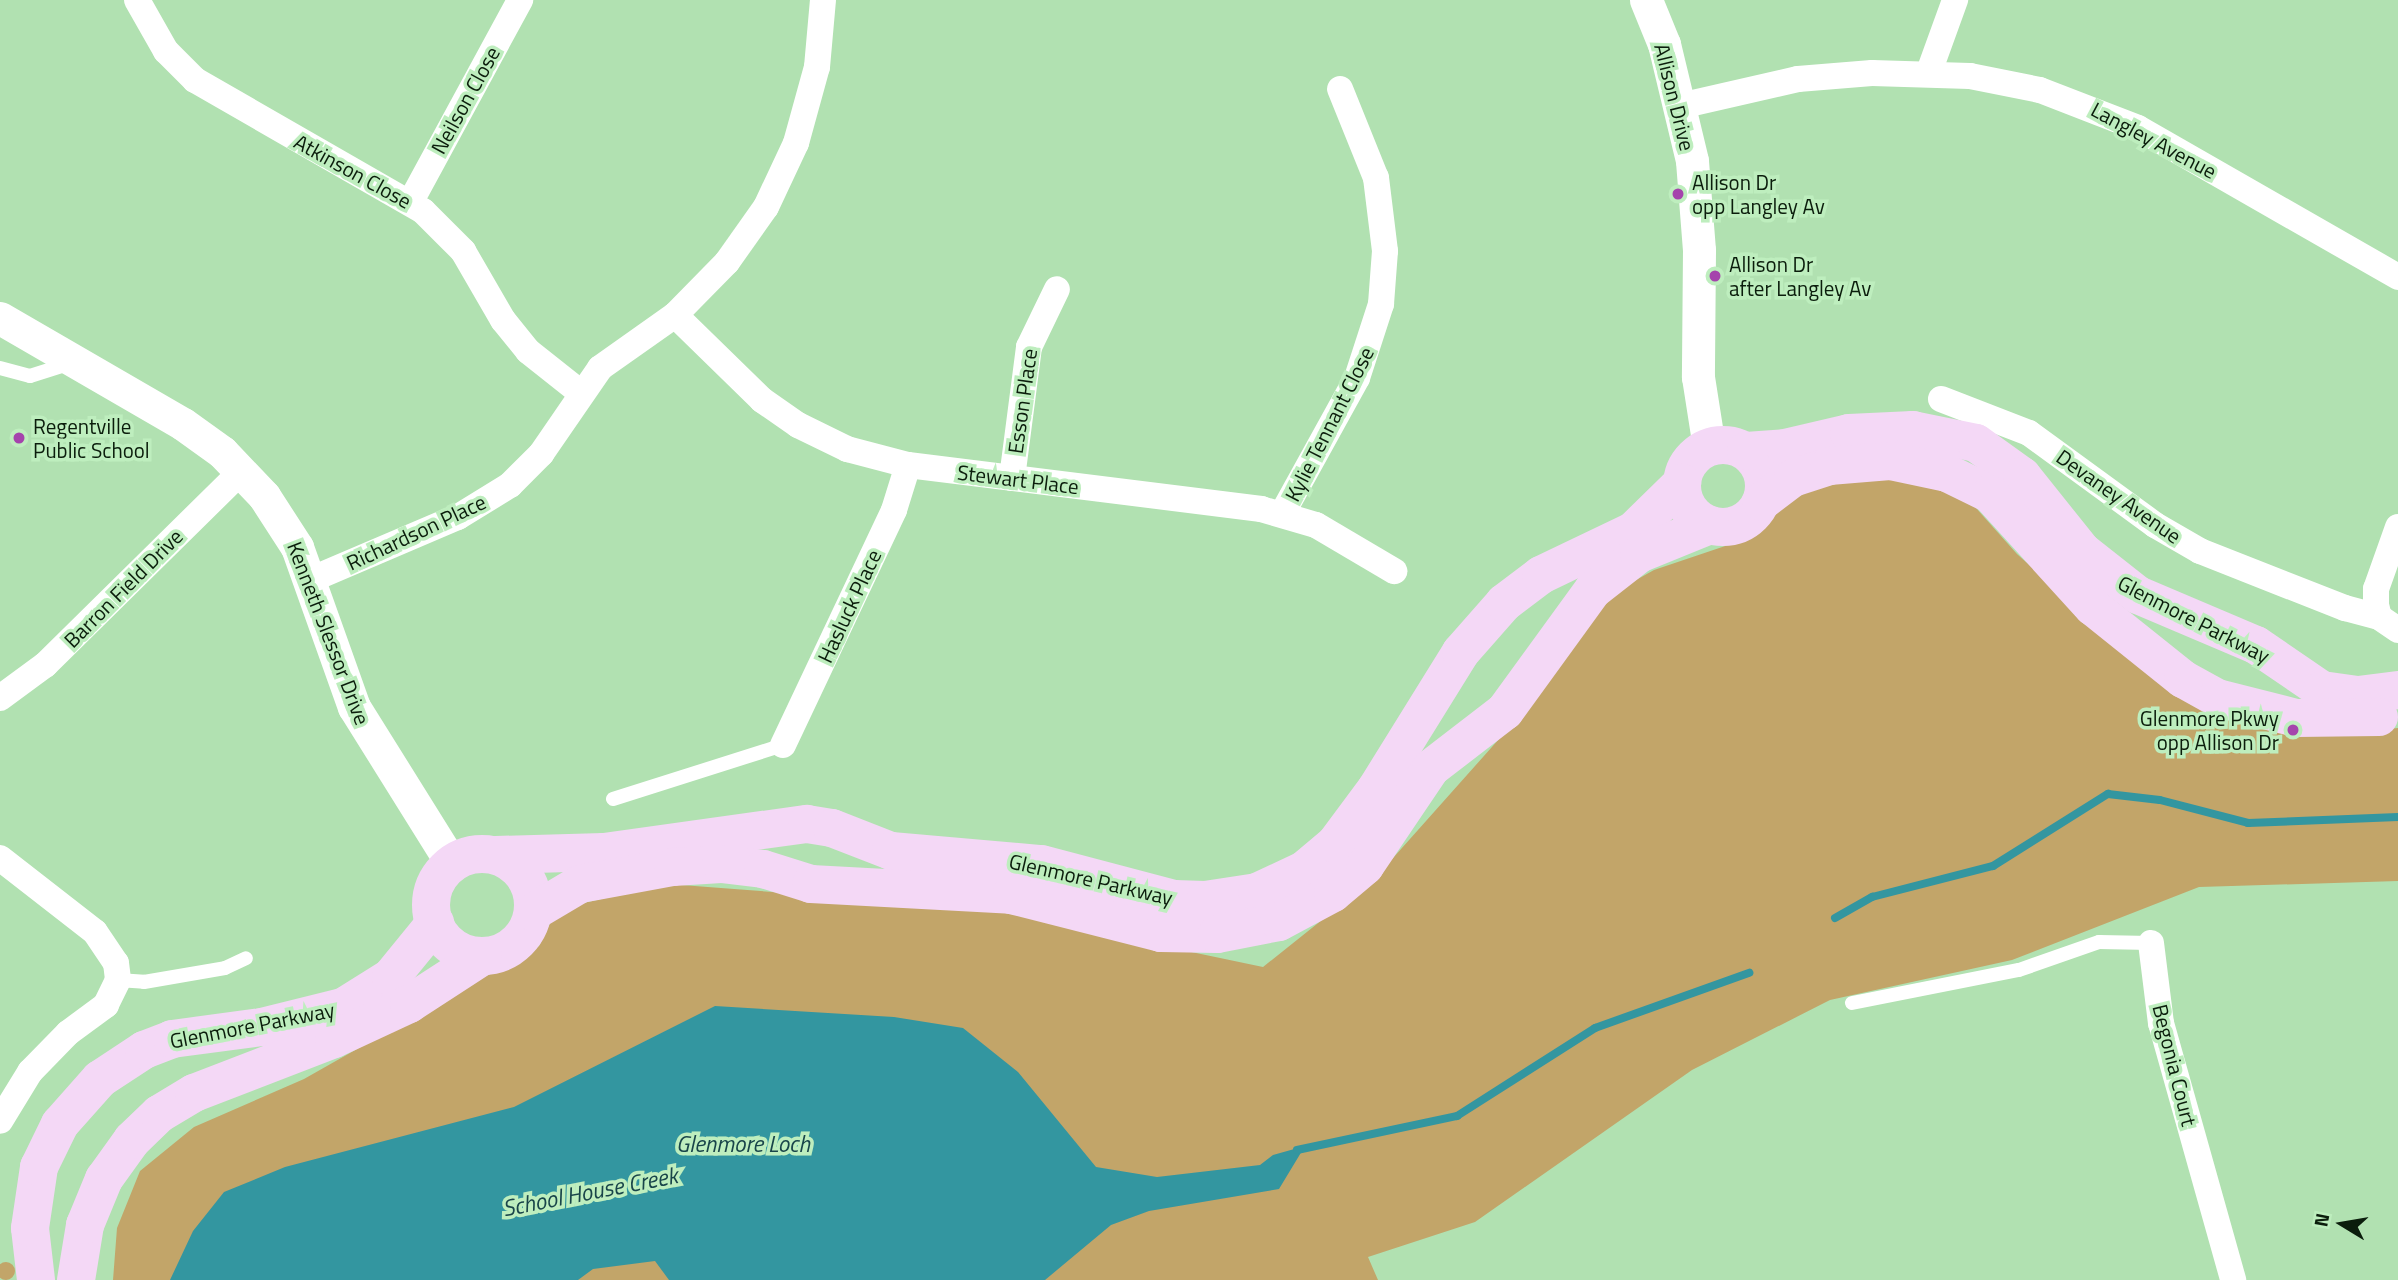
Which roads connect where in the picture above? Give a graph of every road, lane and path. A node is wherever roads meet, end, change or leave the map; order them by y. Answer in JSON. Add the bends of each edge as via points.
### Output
{"nodes":[{"id":1,"x":137,"y":0,"type":"edge"},
{"id":2,"x":520,"y":0,"type":"edge"},
{"id":3,"x":823,"y":0,"type":"edge"},
{"id":4,"x":1646,"y":0,"type":"edge"},
{"id":5,"x":1955,"y":0,"type":"edge"},
{"id":6,"x":1929,"y":72,"type":"junction"},
{"id":7,"x":1340,"y":89,"type":"dead end"},
{"id":8,"x":1680,"y":106,"type":"junction"},
{"id":9,"x":411,"y":201,"type":"junction"},
{"id":10,"x":2398,"y":277,"type":"edge"},
{"id":11,"x":1056,"y":289,"type":"dead end"},
{"id":12,"x":676,"y":315,"type":"junction"},
{"id":13,"x":0,"y":318,"type":"edge"},
{"id":14,"x":72,"y":362,"type":"junction"},
{"id":15,"x":0,"y":368,"type":"edge"},
{"id":16,"x":581,"y":393,"type":"junction"},
{"id":17,"x":1941,"y":399,"type":"dead end"},
{"id":18,"x":1727,"y":449,"type":"junction"},
{"id":19,"x":908,"y":465,"type":"junction"},
{"id":20,"x":242,"y":471,"type":"junction"},
{"id":21,"x":1012,"y":478,"type":"junction"},
{"id":22,"x":1682,"y":483,"type":"junction"},
{"id":23,"x":1761,"y":502,"type":"junction"},
{"id":24,"x":1282,"y":514,"type":"junction"},
{"id":25,"x":1710,"y":525,"type":"junction"},
{"id":26,"x":2398,"y":527,"type":"edge"},
{"id":27,"x":1394,"y":571,"type":"dead end"},
{"id":28,"x":310,"y":580,"type":"junction"},
{"id":29,"x":2389,"y":624,"type":"edge"},
{"id":30,"x":2398,"y":690,"type":"edge"},
{"id":31,"x":0,"y":698,"type":"edge"},
{"id":32,"x":2398,"y":714,"type":"edge"},
{"id":33,"x":783,"y":744,"type":"joint"},
{"id":34,"x":613,"y":799,"type":"dead end"},
{"id":35,"x":496,"y":855,"type":"junction"},
{"id":36,"x":0,"y":858,"type":"edge"},
{"id":37,"x":452,"y":864,"type":"junction"},
{"id":38,"x":533,"y":912,"type":"junction"},
{"id":39,"x":436,"y":923,"type":"junction"},
{"id":40,"x":2151,"y":943,"type":"joint"},
{"id":41,"x":483,"y":956,"type":"junction"},
{"id":42,"x":246,"y":958,"type":"dead end"},
{"id":43,"x":118,"y":981,"type":"junction"},
{"id":44,"x":1852,"y":1003,"type":"dead end"},
{"id":45,"x":0,"y":1121,"type":"edge"},
{"id":46,"x":36,"y":1280,"type":"edge"},
{"id":47,"x":76,"y":1280,"type":"edge"},
{"id":48,"x":2233,"y":1280,"type":"edge"}],
"edges":[{"from":1,"to":9,"type":"street","name":"Atkinson Close","via":[[166,51],[206,88]]},
{"from":2,"to":9,"type":"street","name":"Neilson Close"},
{"from":3,"to":12,"type":"street","name":"Richardson Place","via":[[812,91],[785,169],[747,236]]},
{"from":4,"to":8,"type":"street","name":"Allison Drive"},
{"from":5,"to":6,"type":"street"},
{"from":6,"to":8,"type":"street","name":"Langley Avenue","via":[[1820,76]]},
{"from":6,"to":10,"type":"street","name":"Langley Avenue","via":[[2027,87],[2100,110]]},
{"from":7,"to":24,"type":"street","name":"Kylie Tennant Close","via":[[1376,178],[1385,251],[1381,304],[1357,378]]},
{"from":8,"to":18,"type":"street","name":"Allison Drive","via":[[1697,206],[1698,377]]},
{"from":9,"to":16,"type":"street","name":"Atkinson Close","via":[[463,251],[503,320],[528,351]]},
{"from":11,"to":21,"type":"street","name":"Esson Place","via":[[1029,347]]},
{"from":12,"to":16,"type":"street","name":"Richardson Place","via":[[610,360]]},
{"from":12,"to":19,"type":"street","name":"Stewart Place","via":[[744,384],[798,425],[847,449]]},
{"from":13,"to":14,"type":"street","name":"Kenneth Slessor Drive"},
{"from":14,"to":15,"type":"lane","via":[[30,376]]},
{"from":14,"to":20,"type":"street","name":"Kenneth Slessor Drive","via":[[183,424]]},
{"from":16,"to":28,"type":"street","name":"Richardson Place","via":[[541,454],[494,496],[458,517]]},
{"from":17,"to":29,"type":"street","name":"Devaney Avenue","via":[[2029,433],[2155,526],[2200,551]]},
{"from":18,"to":22,"type":"main road","via":[[1690,461]]},
{"from":18,"to":23,"type":"main road","via":[[1762,474]]},
{"from":18,"to":30,"type":"main road","name":"Glenmore Parkway","via":[[1785,448],[1849,433],[1913,430],[1976,443],[2022,476],[2082,551],[2138,595],[2256,645],[2322,691],[2358,695]]},
{"from":19,"to":21,"type":"street","name":"Stewart Place"},
{"from":19,"to":33,"type":"street","name":"Hasluck Place","via":[[894,510]]},
{"from":20,"to":28,"type":"street","name":"Kenneth Slessor Drive","via":[[283,522]]},
{"from":20,"to":31,"type":"street","name":"Barron Field Drive","via":[[45,665]]},
{"from":21,"to":24,"type":"street","name":"Stewart Place"},
{"from":22,"to":25,"type":"main road","via":[[1689,509]]},
{"from":22,"to":35,"type":"main road","name":"Glenmore Parkway","via":[[1633,531],[1541,575],[1504,603],[1461,652],[1376,789],[1335,844],[1296,875],[1257,892],[1205,900],[1174,898],[1041,864],[891,850],[832,828],[807,824],[604,852]]},
{"from":23,"to":25,"type":"main road","via":[[1740,524]]},
{"from":23,"to":32,"type":"main road","name":"Glenmore Parkway","via":[[1793,478],[1829,466],[1890,461],[1947,472],[1990,494],[2066,580],[2141,650],[2217,698],[2295,718],[2340,720]]},
{"from":24,"to":27,"type":"street","name":"Stewart Place","via":[[1329,531]]},
{"from":25,"to":38,"type":"main road","name":"Glenmore Parkway","via":[[1639,554],[1593,590],[1505,711],[1431,768],[1365,866],[1333,893],[1279,922],[1236,932],[1173,934],[1011,895],[811,884],[763,869],[721,864],[673,867],[580,884]]},
{"from":26,"to":29,"type":"street","name":"Devaney Avenue","via":[[2376,589]]},
{"from":28,"to":37,"type":"street","name":"Kenneth Slessor Drive","via":[[354,707]]},
{"from":33,"to":34,"type":"lane"},
{"from":35,"to":37,"type":"main road","via":[[478,854]]},
{"from":35,"to":38,"type":"main road","via":[[526,878]]},
{"from":36,"to":43,"type":"street","via":[[95,932],[116,963]]},
{"from":37,"to":39,"type":"main road","via":[[438,880],[432,897]]},
{"from":38,"to":41,"type":"main road","via":[[517,943]]},
{"from":39,"to":41,"type":"main road","via":[[450,944]]},
{"from":39,"to":46,"type":"main road","name":"Glenmore Parkway","via":[[391,977],[343,1007],[262,1027],[172,1039],[129,1058],[92,1086],[60,1124],[39,1167],[30,1228]]},
{"from":40,"to":44,"type":"lane","name":"Begonia Court","via":[[2099,942],[2019,970]]},
{"from":40,"to":48,"type":"street","name":"Begonia Court","via":[[2161,1023]]},
{"from":41,"to":47,"type":"main road","name":"Glenmore Parkway","via":[[409,1004],[334,1039],[194,1093],[159,1114],[131,1140],[104,1179],[85,1225]]},
{"from":42,"to":43,"type":"lane","via":[[211,970],[144,982]]},
{"from":43,"to":45,"type":"street","via":[[112,999],[55,1044],[30,1072]]}]}
